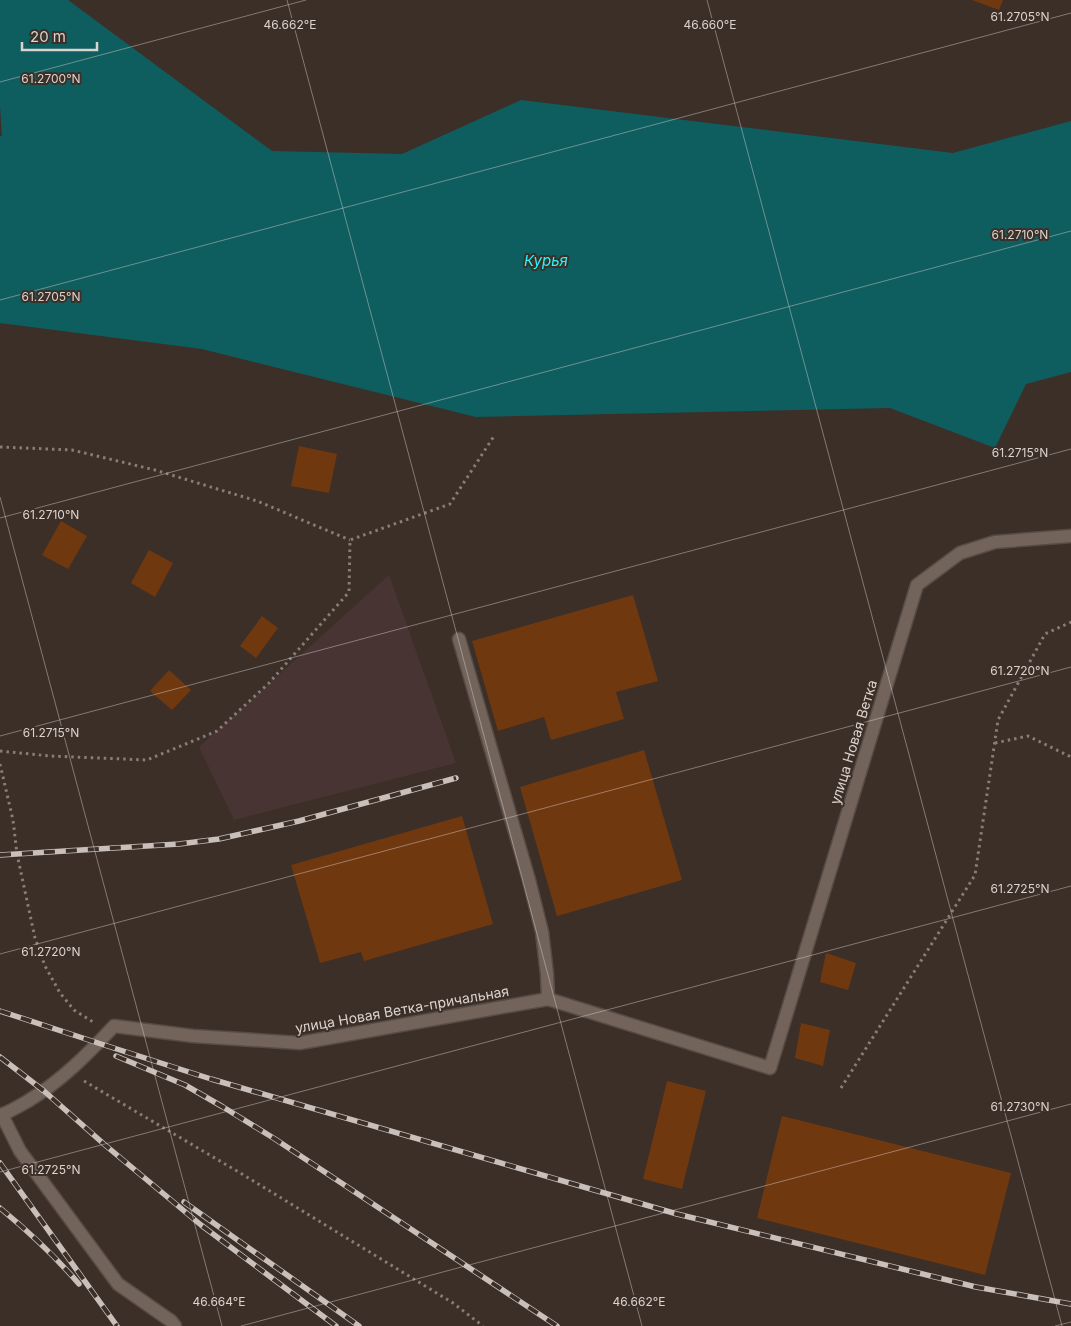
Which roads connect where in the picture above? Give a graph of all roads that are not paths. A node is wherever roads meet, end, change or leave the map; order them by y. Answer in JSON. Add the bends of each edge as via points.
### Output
{"nodes":[{"id":1,"x":1071,"y":536,"type":"edge"},
{"id":2,"x":459,"y":639,"type":"dead end"},
{"id":3,"x":548,"y":999,"type":"junction"},
{"id":4,"x":770,"y":1068,"type":"joint"},
{"id":5,"x":1,"y":1115,"type":"edge"},
{"id":6,"x":175,"y":1326,"type":"edge"}],
"edges":[{"from":1,"to":4,"type":"street","name":"улица Новая Ветка","via":[[995,542],[960,553],[917,585]]},
{"from":2,"to":3,"type":"street","via":[[542,932]]},
{"from":3,"to":4,"type":"street","name":"улица Новая Ветка-причальная"},
{"from":3,"to":5,"type":"street","name":"улица Новая Ветка-причальная","via":[[300,1043],[193,1036],[114,1026],[94,1048],[44,1091]]},
{"from":5,"to":6,"type":"street","via":[[20,1151],[118,1284]]}]}
